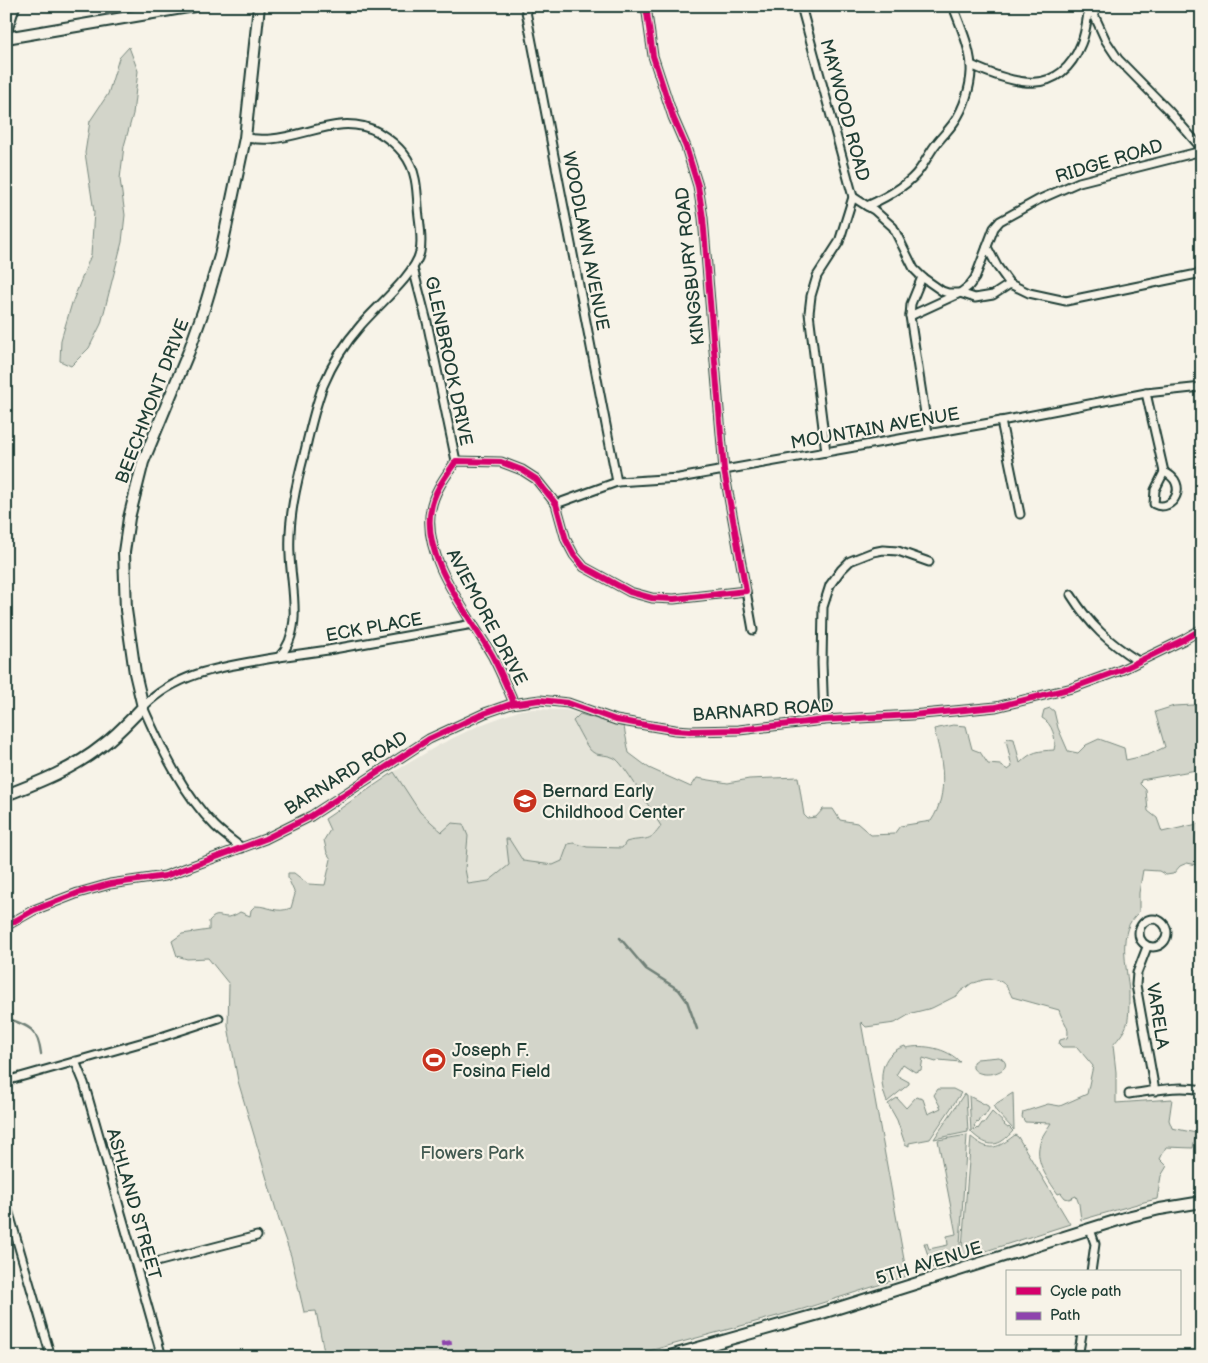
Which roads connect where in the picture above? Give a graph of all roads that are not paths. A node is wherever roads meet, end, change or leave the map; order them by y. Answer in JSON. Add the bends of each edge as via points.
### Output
{"nodes":[{"id":1,"x":14,"y":6,"type":"edge"},
{"id":2,"x":194,"y":6,"type":"edge"},
{"id":3,"x":259,"y":6,"type":"edge"},
{"id":4,"x":525,"y":6,"type":"edge"},
{"id":5,"x":646,"y":6,"type":"edge"},
{"id":6,"x":801,"y":6,"type":"edge"},
{"id":7,"x":953,"y":6,"type":"edge"},
{"id":8,"x":1090,"y":6,"type":"edge"},
{"id":9,"x":6,"y":32,"type":"edge"},
{"id":10,"x":6,"y":38,"type":"edge"},
{"id":11,"x":971,"y":65,"type":"junction"},
{"id":12,"x":245,"y":138,"type":"junction"},
{"id":13,"x":1202,"y":150,"type":"edge"},
{"id":14,"x":853,"y":197,"type":"junction"},
{"id":15,"x":867,"y":206,"type":"junction"},
{"id":16,"x":987,"y":247,"type":"junction"},
{"id":17,"x":413,"y":268,"type":"junction"},
{"id":18,"x":1202,"y":273,"type":"edge"},
{"id":19,"x":922,"y":277,"type":"junction"},
{"id":20,"x":1010,"y":284,"type":"junction"},
{"id":21,"x":960,"y":293,"type":"junction"},
{"id":22,"x":910,"y":316,"type":"junction"},
{"id":23,"x":1202,"y":387,"type":"edge"},
{"id":24,"x":1146,"y":392,"type":"junction"},
{"id":25,"x":1001,"y":421,"type":"junction"},
{"id":26,"x":928,"y":434,"type":"junction"},
{"id":27,"x":826,"y":452,"type":"junction"},
{"id":28,"x":456,"y":462,"type":"junction"},
{"id":29,"x":724,"y":470,"type":"junction"},
{"id":30,"x":1164,"y":472,"type":"junction"},
{"id":31,"x":617,"y":482,"type":"junction"},
{"id":32,"x":556,"y":504,"type":"junction"},
{"id":33,"x":1020,"y":514,"type":"dead end"},
{"id":34,"x":929,"y":562,"type":"dead end"},
{"id":35,"x":746,"y":591,"type":"junction"},
{"id":36,"x":1071,"y":595,"type":"dead end"},
{"id":37,"x":473,"y":624,"type":"junction"},
{"id":38,"x":1202,"y":629,"type":"edge"},
{"id":39,"x":754,"y":630,"type":"dead end"},
{"id":40,"x":279,"y":657,"type":"junction"},
{"id":41,"x":1138,"y":662,"type":"junction"},
{"id":42,"x":514,"y":703,"type":"junction"},
{"id":43,"x":143,"y":707,"type":"junction"},
{"id":44,"x":824,"y":720,"type":"junction"},
{"id":45,"x":6,"y":795,"type":"edge"},
{"id":46,"x":242,"y":848,"type":"junction"},
{"id":47,"x":6,"y":926,"type":"edge"},
{"id":48,"x":1147,"y":947,"type":"junction"},
{"id":49,"x":219,"y":1018,"type":"dead end"},
{"id":50,"x":75,"y":1061,"type":"junction"},
{"id":51,"x":6,"y":1081,"type":"edge"},
{"id":52,"x":1155,"y":1090,"type":"junction"},
{"id":53,"x":1202,"y":1090,"type":"edge"},
{"id":54,"x":1129,"y":1094,"type":"dead end"},
{"id":55,"x":1202,"y":1202,"type":"edge"},
{"id":56,"x":6,"y":1203,"type":"edge"},
{"id":57,"x":1090,"y":1229,"type":"junction"},
{"id":58,"x":257,"y":1236,"type":"dead end"},
{"id":59,"x":137,"y":1267,"type":"junction"},
{"id":60,"x":1091,"y":1270,"type":"edge"},
{"id":61,"x":1082,"y":1336,"type":"edge"},
{"id":62,"x":51,"y":1357,"type":"edge"},
{"id":63,"x":162,"y":1357,"type":"edge"},
{"id":64,"x":666,"y":1357,"type":"edge"},
{"id":65,"x":1078,"y":1357,"type":"edge"}],
"edges":[{"from":1,"to":9,"type":"street"},
{"from":2,"to":10,"type":"street"},
{"from":3,"to":12,"type":"street","name":"BEECHMONT DRIVE"},
{"from":4,"to":31,"type":"street","name":"WOODLAWN AVENUE"},
{"from":5,"to":29,"type":"street","name":"KINGSBURY ROAD","via":[[653,56],[698,186]]},
{"from":6,"to":14,"type":"street","name":"MAYWOOD ROAD"},
{"from":7,"to":11,"type":"street","via":[[968,46]]},
{"from":8,"to":11,"type":"street","via":[[1075,58],[1055,77],[1024,83],[997,77]]},
{"from":8,"to":13,"type":"street","via":[[1118,59]]},
{"from":11,"to":15,"type":"street","via":[[958,117],[919,171],[903,186]]},
{"from":12,"to":17,"type":"street","via":[[274,139],[348,124],[370,128],[386,136],[404,154],[418,189],[420,252]]},
{"from":12,"to":43,"type":"street","name":"BEECHMONT DRIVE","via":[[215,272],[189,351],[143,462],[130,512],[124,552],[126,610]]},
{"from":13,"to":16,"type":"street","name":"RIDGE ROAD","via":[[1079,182],[1038,200],[1000,221]]},
{"from":14,"to":15,"type":"street"},
{"from":14,"to":27,"type":"street","name":"MAYWOOD ROAD","via":[[839,242],[817,276],[809,313]]},
{"from":15,"to":19,"type":"street","via":[[893,227],[914,269]]},
{"from":16,"to":20,"type":"street"},
{"from":16,"to":21,"type":"street","name":"RIDGE ROAD","via":[[975,278]]},
{"from":17,"to":28,"type":"street","name":"GLENBROOK DRIVE","via":[[428,322]]},
{"from":17,"to":40,"type":"street","via":[[350,341],[332,367],[318,400],[291,521],[295,616],[291,638]]},
{"from":18,"to":20,"type":"street","via":[[1066,301],[1029,293]]},
{"from":19,"to":21,"type":"street","via":[[942,291]]},
{"from":19,"to":22,"type":"street","via":[[911,304]]},
{"from":20,"to":21,"type":"street","via":[[993,294],[974,298]]},
{"from":21,"to":22,"type":"street"},
{"from":22,"to":26,"type":"street"},
{"from":23,"to":24,"type":"street","name":"MOUNTAIN AVENUE"},
{"from":24,"to":25,"type":"street","name":"MOUNTAIN AVENUE"},
{"from":24,"to":30,"type":"street"},
{"from":25,"to":26,"type":"street","name":"MOUNTAIN AVENUE"},
{"from":25,"to":33,"type":"street"},
{"from":26,"to":27,"type":"street","name":"MOUNTAIN AVENUE"},
{"from":27,"to":29,"type":"street","name":"MOUNTAIN AVENUE"},
{"from":28,"to":32,"type":"street","via":[[489,461],[522,470],[536,479]]},
{"from":28,"to":37,"type":"street","name":"AVIEMORE DRIVE","via":[[434,497],[429,524],[443,571],[455,598]]},
{"from":29,"to":31,"type":"street","name":"MOUNTAIN AVENUE","via":[[679,478]]},
{"from":29,"to":35,"type":"street"},
{"from":30,"to":30,"type":"street","via":[[1154,496],[1154,504],[1160,507],[1174,499],[1178,488],[1176,481]]},
{"from":31,"to":32,"type":"street","name":"MOUNTAIN AVENUE"},
{"from":32,"to":35,"type":"street","via":[[566,540],[584,567],[630,592],[674,599]]},
{"from":34,"to":44,"type":"street","via":[[898,551],[873,552],[850,562],[830,585],[823,607]]},
{"from":35,"to":39,"type":"street"},
{"from":36,"to":41,"type":"street","via":[[1105,638]]},
{"from":37,"to":40,"type":"street","name":"ECK PLACE"},
{"from":37,"to":42,"type":"street","name":"AVIEMORE DRIVE","via":[[499,668]]},
{"from":38,"to":41,"type":"street","name":"BARNARD ROAD"},
{"from":40,"to":43,"type":"street","name":"ECK PLACE","via":[[202,672],[154,696]]},
{"from":41,"to":44,"type":"street","name":"BARNARD ROAD","via":[[1072,688],[996,707]]},
{"from":42,"to":44,"type":"street","name":"BARNARD ROAD","via":[[540,700],[568,703],[616,720],[690,731],[739,730]]},
{"from":42,"to":46,"type":"street","name":"BARNARD ROAD","via":[[429,738],[311,816]]},
{"from":43,"to":45,"type":"street","via":[[89,755],[50,777]]},
{"from":43,"to":46,"type":"street","via":[[190,794],[213,824]]},
{"from":46,"to":47,"type":"street","name":"BARNARD ROAD","via":[[165,876],[83,891],[34,910]]},
{"from":48,"to":48,"type":"street","via":[[1163,943],[1167,933],[1163,921],[1154,918],[1143,924],[1139,937]]},
{"from":48,"to":52,"type":"street","name":"VARELA","via":[[1136,985]]},
{"from":49,"to":50,"type":"street"},
{"from":50,"to":51,"type":"street"},
{"from":50,"to":59,"type":"street","name":"ASHLAND STREET"},
{"from":52,"to":53,"type":"street"},
{"from":52,"to":54,"type":"street"},
{"from":55,"to":57,"type":"street","name":"5TH AVENUE","via":[[1146,1212]]},
{"from":56,"to":62,"type":"street"},
{"from":57,"to":60,"type":"street","via":[[1095,1244]]},
{"from":57,"to":64,"type":"street","name":"5TH AVENUE","via":[[819,1314]]},
{"from":58,"to":59,"type":"street"},
{"from":59,"to":63,"type":"street","name":"ASHLAND STREET"},
{"from":61,"to":65,"type":"street"}]}
